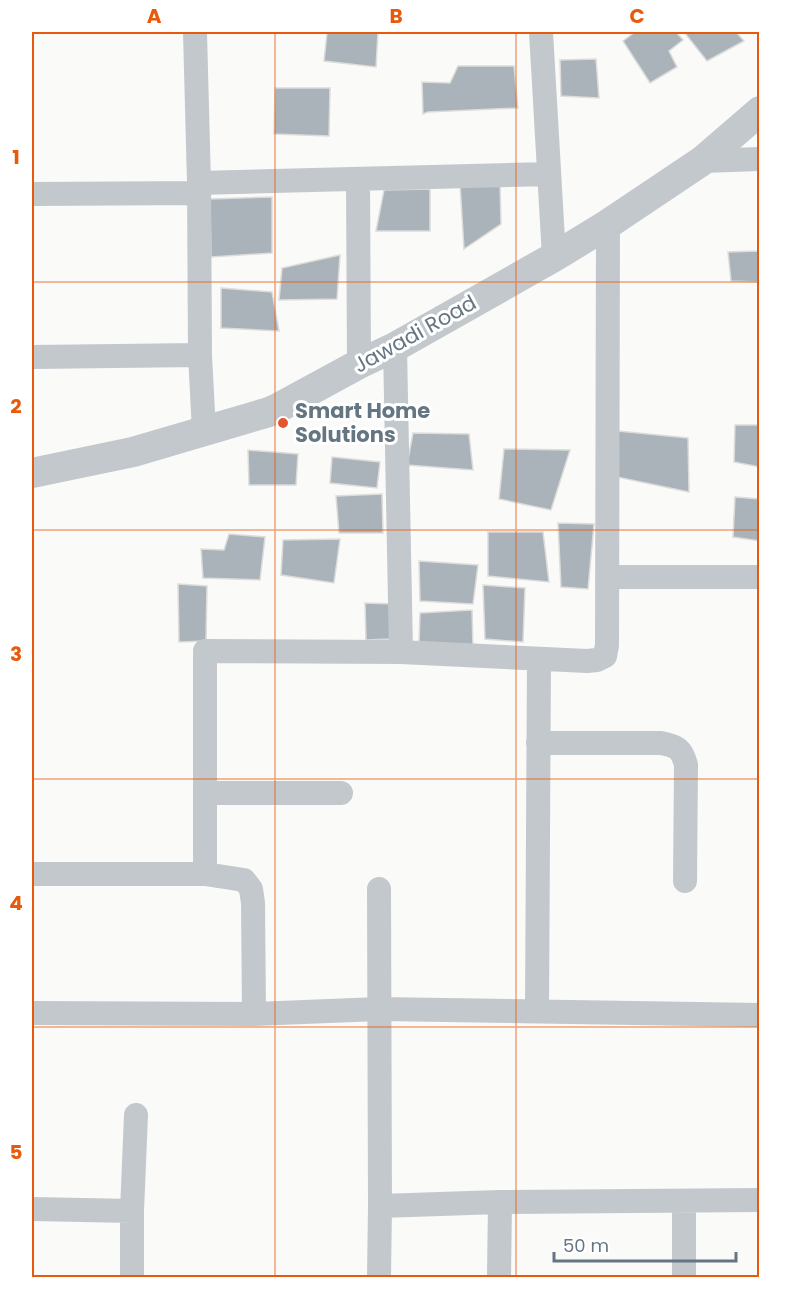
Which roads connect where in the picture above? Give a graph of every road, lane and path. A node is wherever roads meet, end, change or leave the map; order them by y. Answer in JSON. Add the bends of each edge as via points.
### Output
{"nodes":[{"id":1,"x":195,"y":32,"type":"edge"},
{"id":2,"x":542,"y":32,"type":"edge"},
{"id":3,"x":759,"y":111,"type":"edge"},
{"id":4,"x":759,"y":159,"type":"edge"},
{"id":5,"x":702,"y":161,"type":"junction"},
{"id":6,"x":549,"y":174,"type":"junction"},
{"id":7,"x":358,"y":179,"type":"junction"},
{"id":8,"x":199,"y":188,"type":"junction"},
{"id":9,"x":32,"y":194,"type":"edge"},
{"id":10,"x":608,"y":224,"type":"junction"},
{"id":11,"x":554,"y":257,"type":"junction"},
{"id":12,"x":395,"y":347,"type":"junction"},
{"id":13,"x":200,"y":355,"type":"junction"},
{"id":14,"x":32,"y":357,"type":"edge"},
{"id":15,"x":359,"y":364,"type":"junction"},
{"id":16,"x":204,"y":432,"type":"junction"},
{"id":17,"x":32,"y":473,"type":"edge"},
{"id":18,"x":607,"y":578,"type":"junction"},
{"id":19,"x":759,"y":578,"type":"edge"},
{"id":20,"x":401,"y":652,"type":"junction"},
{"id":21,"x":539,"y":659,"type":"junction"},
{"id":22,"x":538,"y":742,"type":"junction"},
{"id":23,"x":205,"y":793,"type":"junction"},
{"id":24,"x":341,"y":793,"type":"dead end"},
{"id":25,"x":32,"y":874,"type":"edge"},
{"id":26,"x":205,"y":874,"type":"junction"},
{"id":27,"x":685,"y":881,"type":"dead end"},
{"id":28,"x":379,"y":889,"type":"dead end"},
{"id":29,"x":379,"y":1009,"type":"junction"},
{"id":30,"x":537,"y":1011,"type":"junction"},
{"id":31,"x":32,"y":1013,"type":"edge"},
{"id":32,"x":254,"y":1014,"type":"junction"},
{"id":33,"x":759,"y":1015,"type":"edge"},
{"id":34,"x":136,"y":1115,"type":"dead end"},
{"id":35,"x":759,"y":1200,"type":"edge"},
{"id":36,"x":500,"y":1202,"type":"junction"},
{"id":37,"x":684,"y":1202,"type":"junction"},
{"id":38,"x":380,"y":1206,"type":"junction"},
{"id":39,"x":32,"y":1209,"type":"edge"},
{"id":40,"x":132,"y":1211,"type":"junction"},
{"id":41,"x":132,"y":1278,"type":"edge"},
{"id":42,"x":379,"y":1278,"type":"edge"},
{"id":43,"x":499,"y":1278,"type":"edge"},
{"id":44,"x":684,"y":1278,"type":"edge"}],
"edges":[{"from":1,"to":8,"type":"street"},
{"from":2,"to":6,"type":"street"},
{"from":3,"to":5,"type":"street","name":"Jawadi Road"},
{"from":4,"to":5,"type":"street"},
{"from":5,"to":10,"type":"street","name":"Jawadi Road"},
{"from":6,"to":7,"type":"street"},
{"from":6,"to":11,"type":"street"},
{"from":7,"to":8,"type":"street"},
{"from":7,"to":15,"type":"street"},
{"from":8,"to":9,"type":"street"},
{"from":8,"to":13,"type":"street"},
{"from":10,"to":11,"type":"street","name":"Jawadi Road"},
{"from":10,"to":18,"type":"street"},
{"from":11,"to":12,"type":"street","name":"Jawadi Road"},
{"from":12,"to":15,"type":"street","name":"Jawadi Road"},
{"from":12,"to":20,"type":"street"},
{"from":13,"to":14,"type":"street"},
{"from":13,"to":16,"type":"street"},
{"from":15,"to":16,"type":"street","name":"Jawadi Road","via":[[269,412]]},
{"from":16,"to":17,"type":"street","name":"Jawadi Road"},
{"from":18,"to":19,"type":"street"},
{"from":18,"to":21,"type":"street","via":[[604,656],[587,661]]},
{"from":20,"to":21,"type":"street"},
{"from":20,"to":23,"type":"street","via":[[205,651]]},
{"from":21,"to":22,"type":"street"},
{"from":22,"to":27,"type":"street","via":[[661,743],[683,753]]},
{"from":22,"to":30,"type":"street"},
{"from":23,"to":24,"type":"street"},
{"from":23,"to":26,"type":"street"},
{"from":25,"to":26,"type":"street"},
{"from":26,"to":32,"type":"street","via":[[244,880],[251,889]]},
{"from":28,"to":29,"type":"street"},
{"from":29,"to":30,"type":"street"},
{"from":29,"to":32,"type":"street"},
{"from":29,"to":38,"type":"street"},
{"from":30,"to":33,"type":"street"},
{"from":31,"to":32,"type":"street"},
{"from":34,"to":40,"type":"street"},
{"from":35,"to":37,"type":"street"},
{"from":36,"to":37,"type":"street"},
{"from":36,"to":38,"type":"street"},
{"from":36,"to":43,"type":"street"},
{"from":37,"to":44,"type":"street"},
{"from":38,"to":42,"type":"street"},
{"from":39,"to":40,"type":"street"},
{"from":40,"to":41,"type":"street"}]}
